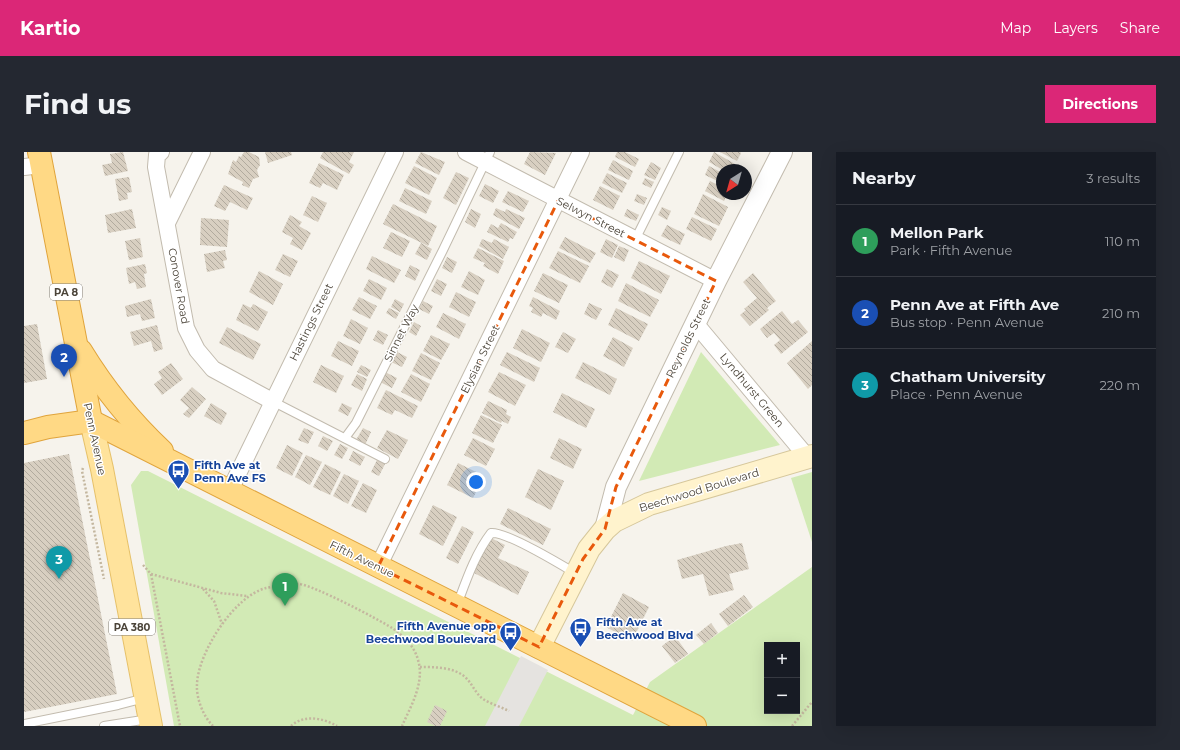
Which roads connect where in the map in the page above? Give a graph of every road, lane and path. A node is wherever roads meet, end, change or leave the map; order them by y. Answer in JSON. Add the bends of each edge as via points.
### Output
{"nodes":[{"id":1,"x":161,"y":152,"type":"edge"},
{"id":2,"x":202,"y":152,"type":"edge"},
{"id":3,"x":395,"y":152,"type":"edge"},
{"id":4,"x":466,"y":152,"type":"edge"},
{"id":5,"x":581,"y":152,"type":"edge"},
{"id":6,"x":679,"y":152,"type":"edge"},
{"id":7,"x":782,"y":152,"type":"edge"},
{"id":8,"x":487,"y":157,"type":"edge"},
{"id":9,"x":34,"y":161,"type":"edge"},
{"id":10,"x":558,"y":200,"type":"junction"},
{"id":11,"x":167,"y":223,"type":"junction"},
{"id":12,"x":635,"y":240,"type":"junction"},
{"id":13,"x":716,"y":280,"type":"junction"},
{"id":14,"x":695,"y":323,"type":"junction"},
{"id":15,"x":76,"y":343,"type":"junction"},
{"id":16,"x":272,"y":401,"type":"junction"},
{"id":17,"x":91,"y":421,"type":"junction"},
{"id":18,"x":24,"y":433,"type":"edge"},
{"id":19,"x":345,"y":438,"type":"junction"},
{"id":20,"x":810,"y":457,"type":"edge"},
{"id":21,"x":385,"y":459,"type":"dead end"},
{"id":22,"x":178,"y":466,"type":"junction"},
{"id":23,"x":229,"y":492,"type":"junction"},
{"id":24,"x":605,"y":528,"type":"junction"},
{"id":25,"x":143,"y":565,"type":"dead end"},
{"id":26,"x":378,"y":567,"type":"junction"},
{"id":27,"x":576,"y":573,"type":"junction"},
{"id":28,"x":151,"y":574,"type":"junction"},
{"id":29,"x":203,"y":588,"type":"junction"},
{"id":30,"x":248,"y":596,"type":"junction"},
{"id":31,"x":457,"y":606,"type":"junction"},
{"id":32,"x":222,"y":624,"type":"junction"},
{"id":33,"x":540,"y":647,"type":"junction"},
{"id":34,"x":420,"y":667,"type":"junction"},
{"id":35,"x":146,"y":698,"type":"junction"},
{"id":36,"x":812,"y":702,"type":"edge"},
{"id":37,"x":509,"y":711,"type":"dead end"},
{"id":38,"x":150,"y":722,"type":"edge"},
{"id":39,"x":24,"y":724,"type":"edge"},
{"id":40,"x":104,"y":726,"type":"edge"},
{"id":41,"x":180,"y":726,"type":"edge"},
{"id":42,"x":213,"y":726,"type":"edge"},
{"id":43,"x":291,"y":726,"type":"edge"},
{"id":44,"x":337,"y":726,"type":"edge"},
{"id":45,"x":402,"y":726,"type":"edge"},
{"id":46,"x":695,"y":726,"type":"edge"},
{"id":47,"x":792,"y":726,"type":"edge"}],
"edges":[{"from":1,"to":11,"type":"street","name":"Conover Road","via":[[157,155],[156,167]]},
{"from":2,"to":11,"type":"street"},
{"from":3,"to":16,"type":"street","name":"Hastings Street"},
{"from":4,"to":8,"type":"street","name":"Selwyn Street"},
{"from":5,"to":10,"type":"street","name":"Elysian Street"},
{"from":6,"to":12,"type":"lane"},
{"from":7,"to":13,"type":"street","name":"Reynolds Street"},
{"from":8,"to":10,"type":"street","name":"Selwyn Street"},
{"from":8,"to":19,"type":"lane","name":"Sinnet Way","via":[[440,257],[356,423]]},
{"from":9,"to":15,"type":"highway","name":"Penn Avenue","number":"PA 8"},
{"from":10,"to":12,"type":"street","name":"Selwyn Street"},
{"from":10,"to":26,"type":"street","name":"Elysian Street"},
{"from":11,"to":16,"type":"street","name":"Conover Road","via":[[186,328],[197,350],[213,369]]},
{"from":12,"to":13,"type":"street","name":"Selwyn Street"},
{"from":13,"to":14,"type":"street","name":"Reynolds Street"},
{"from":14,"to":20,"type":"street","name":"Lyndhurst Green"},
{"from":14,"to":24,"type":"street","name":"Reynolds Street","via":[[616,487]]},
{"from":15,"to":17,"type":"highway","name":"Penn Avenue","number":"PA 8"},
{"from":15,"to":22,"type":"highway","via":[[102,383],[127,414]]},
{"from":16,"to":19,"type":"lane"},
{"from":16,"to":23,"type":"street","name":"Hastings Street"},
{"from":17,"to":18,"type":"highway"},
{"from":17,"to":22,"type":"highway","name":"Fifth Avenue"},
{"from":17,"to":35,"type":"main road","name":"Penn Avenue","number":"PA 380"},
{"from":19,"to":21,"type":"lane"},
{"from":20,"to":24,"type":"main road","name":"Beechwood Boulevard","via":[[649,504],[625,514]]},
{"from":22,"to":23,"type":"highway","name":"Fifth Avenue"},
{"from":23,"to":26,"type":"highway","name":"Fifth Avenue"},
{"from":24,"to":27,"type":"main road","name":"Beechwood Boulevard","via":[[589,549]]},
{"from":25,"to":28,"type":"path"},
{"from":26,"to":31,"type":"highway","name":"Fifth Avenue"},
{"from":27,"to":31,"type":"lane","via":[[518,542],[495,532],[491,533],[468,575]]},
{"from":27,"to":33,"type":"main road","name":"Beechwood Boulevard"},
{"from":28,"to":29,"type":"path"},
{"from":28,"to":41,"type":"path"},
{"from":29,"to":30,"type":"path"},
{"from":29,"to":32,"type":"path","via":[[220,612]]},
{"from":30,"to":32,"type":"path"},
{"from":30,"to":34,"type":"path","via":[[265,588],[300,584],[318,590],[392,628],[410,644]]},
{"from":31,"to":33,"type":"highway","name":"Fifth Avenue"},
{"from":32,"to":42,"type":"path","via":[[200,665],[197,686],[201,707]]},
{"from":33,"to":46,"type":"highway","name":"Fifth Avenue"},
{"from":34,"to":37,"type":"path","via":[[440,668],[457,673],[465,677],[484,699]]},
{"from":34,"to":45,"type":"path","via":[[418,688]]},
{"from":35,"to":38,"type":"main road","name":"Penn Avenue","number":"PA 380"},
{"from":35,"to":39,"type":"lane"},
{"from":36,"to":47,"type":"path"},
{"from":38,"to":40,"type":"lane"},
{"from":43,"to":44,"type":"path","via":[[306,719],[318,719]]}]}
